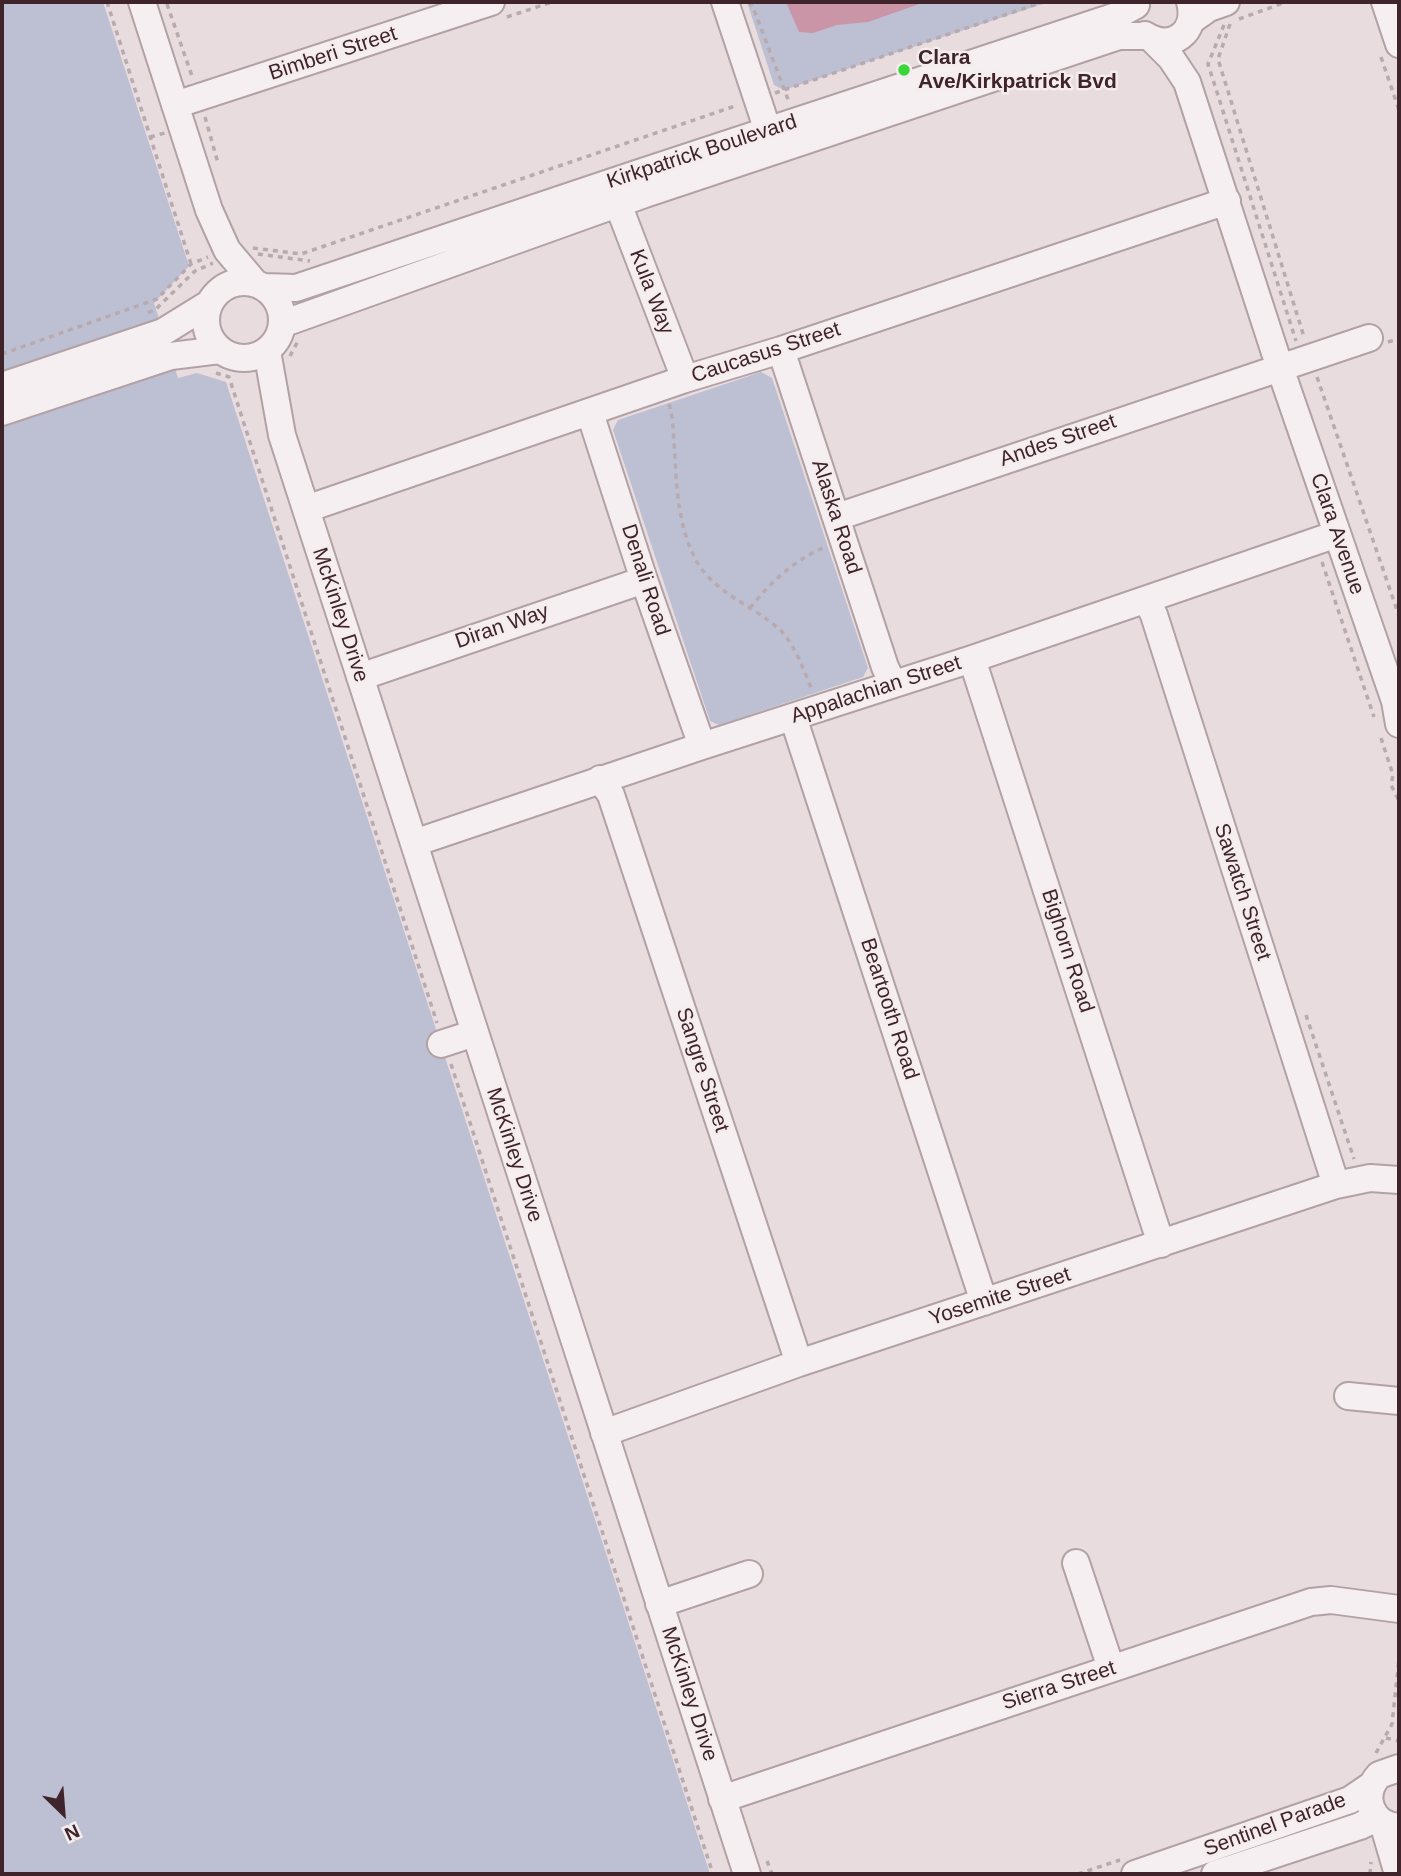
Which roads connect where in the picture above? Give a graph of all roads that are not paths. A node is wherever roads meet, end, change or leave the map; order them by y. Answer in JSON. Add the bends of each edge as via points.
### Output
{"nodes":[{"id":1,"x":142,"y":2,"type":"edge"},
{"id":2,"x":491,"y":2,"type":"edge"},
{"id":3,"x":726,"y":2,"type":"edge"},
{"id":4,"x":1385,"y":2,"type":"edge"},
{"id":5,"x":1222,"y":3,"type":"edge"},
{"id":6,"x":1137,"y":4,"type":"edge"},
{"id":7,"x":1190,"y":17,"type":"edge"},
{"id":8,"x":1150,"y":38,"type":"junction"},
{"id":9,"x":1399,"y":44,"type":"edge"},
{"id":10,"x":1187,"y":82,"type":"junction"},
{"id":11,"x":175,"y":105,"type":"junction"},
{"id":12,"x":772,"y":141,"type":"junction"},
{"id":13,"x":1227,"y":201,"type":"junction"},
{"id":14,"x":618,"y":204,"type":"junction"},
{"id":15,"x":211,"y":256,"type":"junction"},
{"id":16,"x":259,"y":285,"type":"junction"},
{"id":17,"x":214,"y":298,"type":"junction"},
{"id":18,"x":290,"y":333,"type":"junction"},
{"id":19,"x":1369,"y":338,"type":"dead end"},
{"id":20,"x":781,"y":350,"type":"junction"},
{"id":21,"x":226,"y":353,"type":"junction"},
{"id":22,"x":277,"y":356,"type":"junction"},
{"id":23,"x":1298,"y":362,"type":"junction"},
{"id":24,"x":674,"y":383,"type":"junction"},
{"id":25,"x":2,"y":386,"type":"edge"},
{"id":26,"x":2,"y":412,"type":"edge"},
{"id":27,"x":590,"y":414,"type":"junction"},
{"id":28,"x":282,"y":435,"type":"junction"},
{"id":29,"x":309,"y":519,"type":"junction"},
{"id":30,"x":840,"y":528,"type":"junction"},
{"id":31,"x":1337,"y":534,"type":"junction"},
{"id":32,"x":644,"y":580,"type":"junction"},
{"id":33,"x":1147,"y":600,"type":"junction"},
{"id":34,"x":972,"y":659,"type":"junction"},
{"id":35,"x":360,"y":677,"type":"junction"},
{"id":36,"x":893,"y":684,"type":"junction"},
{"id":37,"x":1398,"y":710,"type":"edge"},
{"id":38,"x":793,"y":717,"type":"junction"},
{"id":39,"x":702,"y":746,"type":"junction"},
{"id":40,"x":600,"y":779,"type":"junction"},
{"id":41,"x":414,"y":843,"type":"junction"},
{"id":42,"x":475,"y":1033,"type":"junction"},
{"id":43,"x":441,"y":1044,"type":"dead end"},
{"id":44,"x":1399,"y":1180,"type":"edge"},
{"id":45,"x":1336,"y":1185,"type":"junction"},
{"id":46,"x":1161,"y":1244,"type":"junction"},
{"id":47,"x":984,"y":1302,"type":"junction"},
{"id":48,"x":799,"y":1363,"type":"junction"},
{"id":49,"x":1348,"y":1396,"type":"dead end"},
{"id":50,"x":1399,"y":1401,"type":"edge"},
{"id":51,"x":604,"y":1433,"type":"junction"},
{"id":52,"x":1076,"y":1563,"type":"dead end"},
{"id":53,"x":749,"y":1574,"type":"dead end"},
{"id":54,"x":659,"y":1604,"type":"junction"},
{"id":55,"x":1399,"y":1609,"type":"edge"},
{"id":56,"x":1111,"y":1668,"type":"junction"},
{"id":57,"x":1393,"y":1743,"type":"edge"},
{"id":58,"x":1385,"y":1775,"type":"edge"},
{"id":59,"x":722,"y":1798,"type":"junction"},
{"id":60,"x":1386,"y":1823,"type":"edge"},
{"id":61,"x":747,"y":1874,"type":"edge"},
{"id":62,"x":1135,"y":1874,"type":"edge"},
{"id":63,"x":1215,"y":1874,"type":"edge"},
{"id":64,"x":1398,"y":1874,"type":"edge"}],
"edges":[{"from":1,"to":11,"type":"street"},
{"from":2,"to":11,"type":"street","name":"Bimberi Street"},
{"from":3,"to":12,"type":"street","via":[[771,94]]},
{"from":4,"to":9,"type":"street"},
{"from":5,"to":7,"type":"street"},
{"from":6,"to":8,"type":"street","via":[[1139,29]]},
{"from":6,"to":12,"type":"street","name":"Kirkpatrick Boulevard","via":[[1116,16]]},
{"from":7,"to":8,"type":"street","name":"Kirkpatrick Boulevard","via":[[1174,40]]},
{"from":7,"to":10,"type":"street","name":"Clara Avenue"},
{"from":8,"to":10,"type":"street","name":"Clara Avenue"},
{"from":8,"to":12,"type":"street","name":"Kirkpatrick Boulevard","via":[[1119,36]]},
{"from":10,"to":13,"type":"street","name":"Clara Avenue"},
{"from":11,"to":15,"type":"street","via":[[209,210]]},
{"from":12,"to":14,"type":"street","name":"Kirkpatrick Boulevard"},
{"from":12,"to":16,"type":"street","name":"Kirkpatrick Boulevard","via":[[296,288]]},
{"from":13,"to":20,"type":"street","name":"Caucasus Street"},
{"from":13,"to":23,"type":"street","name":"Clara Avenue"},
{"from":14,"to":18,"type":"street","name":"Kirkpatrick Boulevard"},
{"from":14,"to":24,"type":"street","name":"Kula Way"},
{"from":15,"to":16,"type":"street"},
{"from":15,"to":17,"type":"street"},
{"from":16,"to":17,"type":"street","via":[[241,281],[228,285]]},
{"from":16,"to":18,"type":"street","via":[[274,295]]},
{"from":17,"to":21,"type":"street","via":[[206,315],[207,328]]},
{"from":17,"to":25,"type":"street","via":[[163,332]]},
{"from":18,"to":22,"type":"street","via":[[276,342]]},
{"from":19,"to":23,"type":"street"},
{"from":20,"to":24,"type":"street","name":"Caucasus Street"},
{"from":20,"to":30,"type":"street","name":"Alaska Road"},
{"from":21,"to":22,"type":"street","via":[[244,358]]},
{"from":21,"to":26,"type":"street","via":[[171,356]]},
{"from":21,"to":28,"type":"street","name":"McKinley Drive","via":[[251,376]]},
{"from":22,"to":28,"type":"street","name":"McKinley Drive"},
{"from":23,"to":30,"type":"street","name":"Andes Street"},
{"from":23,"to":31,"type":"street","name":"Clara Avenue"},
{"from":24,"to":27,"type":"street","name":"Caucasus Street"},
{"from":27,"to":29,"type":"street","name":"Caucasus Street"},
{"from":27,"to":32,"type":"street","name":"Denali Road"},
{"from":28,"to":29,"type":"street","name":"McKinley Drive"},
{"from":29,"to":35,"type":"street","name":"McKinley Drive"},
{"from":30,"to":36,"type":"street","name":"Alaska Road"},
{"from":31,"to":33,"type":"street","name":"Appalachian Street"},
{"from":31,"to":37,"type":"street","name":"Clara Avenue"},
{"from":32,"to":35,"type":"street","name":"Diran Way"},
{"from":32,"to":39,"type":"street","name":"Denali Road"},
{"from":33,"to":34,"type":"street","name":"Appalachian Street"},
{"from":33,"to":45,"type":"street","name":"Sawatch Street"},
{"from":34,"to":36,"type":"street","name":"Appalachian Street"},
{"from":34,"to":46,"type":"street","name":"Bighorn Road"},
{"from":35,"to":41,"type":"street","name":"McKinley Drive"},
{"from":36,"to":38,"type":"street","name":"Appalachian Street"},
{"from":38,"to":39,"type":"street","name":"Appalachian Street"},
{"from":38,"to":47,"type":"street","name":"Beartooth Road"},
{"from":39,"to":40,"type":"street","name":"Appalachian Street"},
{"from":40,"to":41,"type":"street","name":"Appalachian Street"},
{"from":40,"to":48,"type":"street","name":"Sangre Street","via":[[611,795]]},
{"from":41,"to":42,"type":"street","name":"McKinley Drive"},
{"from":42,"to":43,"type":"street"},
{"from":42,"to":51,"type":"street","name":"McKinley Drive"},
{"from":44,"to":45,"type":"street","name":"Yosemite Street","via":[[1370,1178]]},
{"from":45,"to":46,"type":"street","name":"Yosemite Street"},
{"from":46,"to":47,"type":"street","name":"Yosemite Street"},
{"from":47,"to":48,"type":"street","name":"Yosemite Street"},
{"from":48,"to":51,"type":"street","name":"Yosemite Street"},
{"from":49,"to":50,"type":"street"},
{"from":51,"to":54,"type":"street","name":"McKinley Drive"},
{"from":52,"to":56,"type":"street"},
{"from":53,"to":54,"type":"street"},
{"from":54,"to":59,"type":"street","name":"McKinley Drive"},
{"from":55,"to":56,"type":"street","name":"Sierra Street","via":[[1331,1600],[1311,1602]]},
{"from":56,"to":59,"type":"street","name":"Sierra Street"},
{"from":57,"to":58,"type":"street"},
{"from":58,"to":60,"type":"street","via":[[1369,1802]]},
{"from":58,"to":62,"type":"street","name":"Sentinel Parade","via":[[1350,1800]]},
{"from":59,"to":61,"type":"street","name":"McKinley Drive"},
{"from":60,"to":63,"type":"street","name":"Sentinel Parade","via":[[1360,1826]]},
{"from":60,"to":64,"type":"street"}]}
